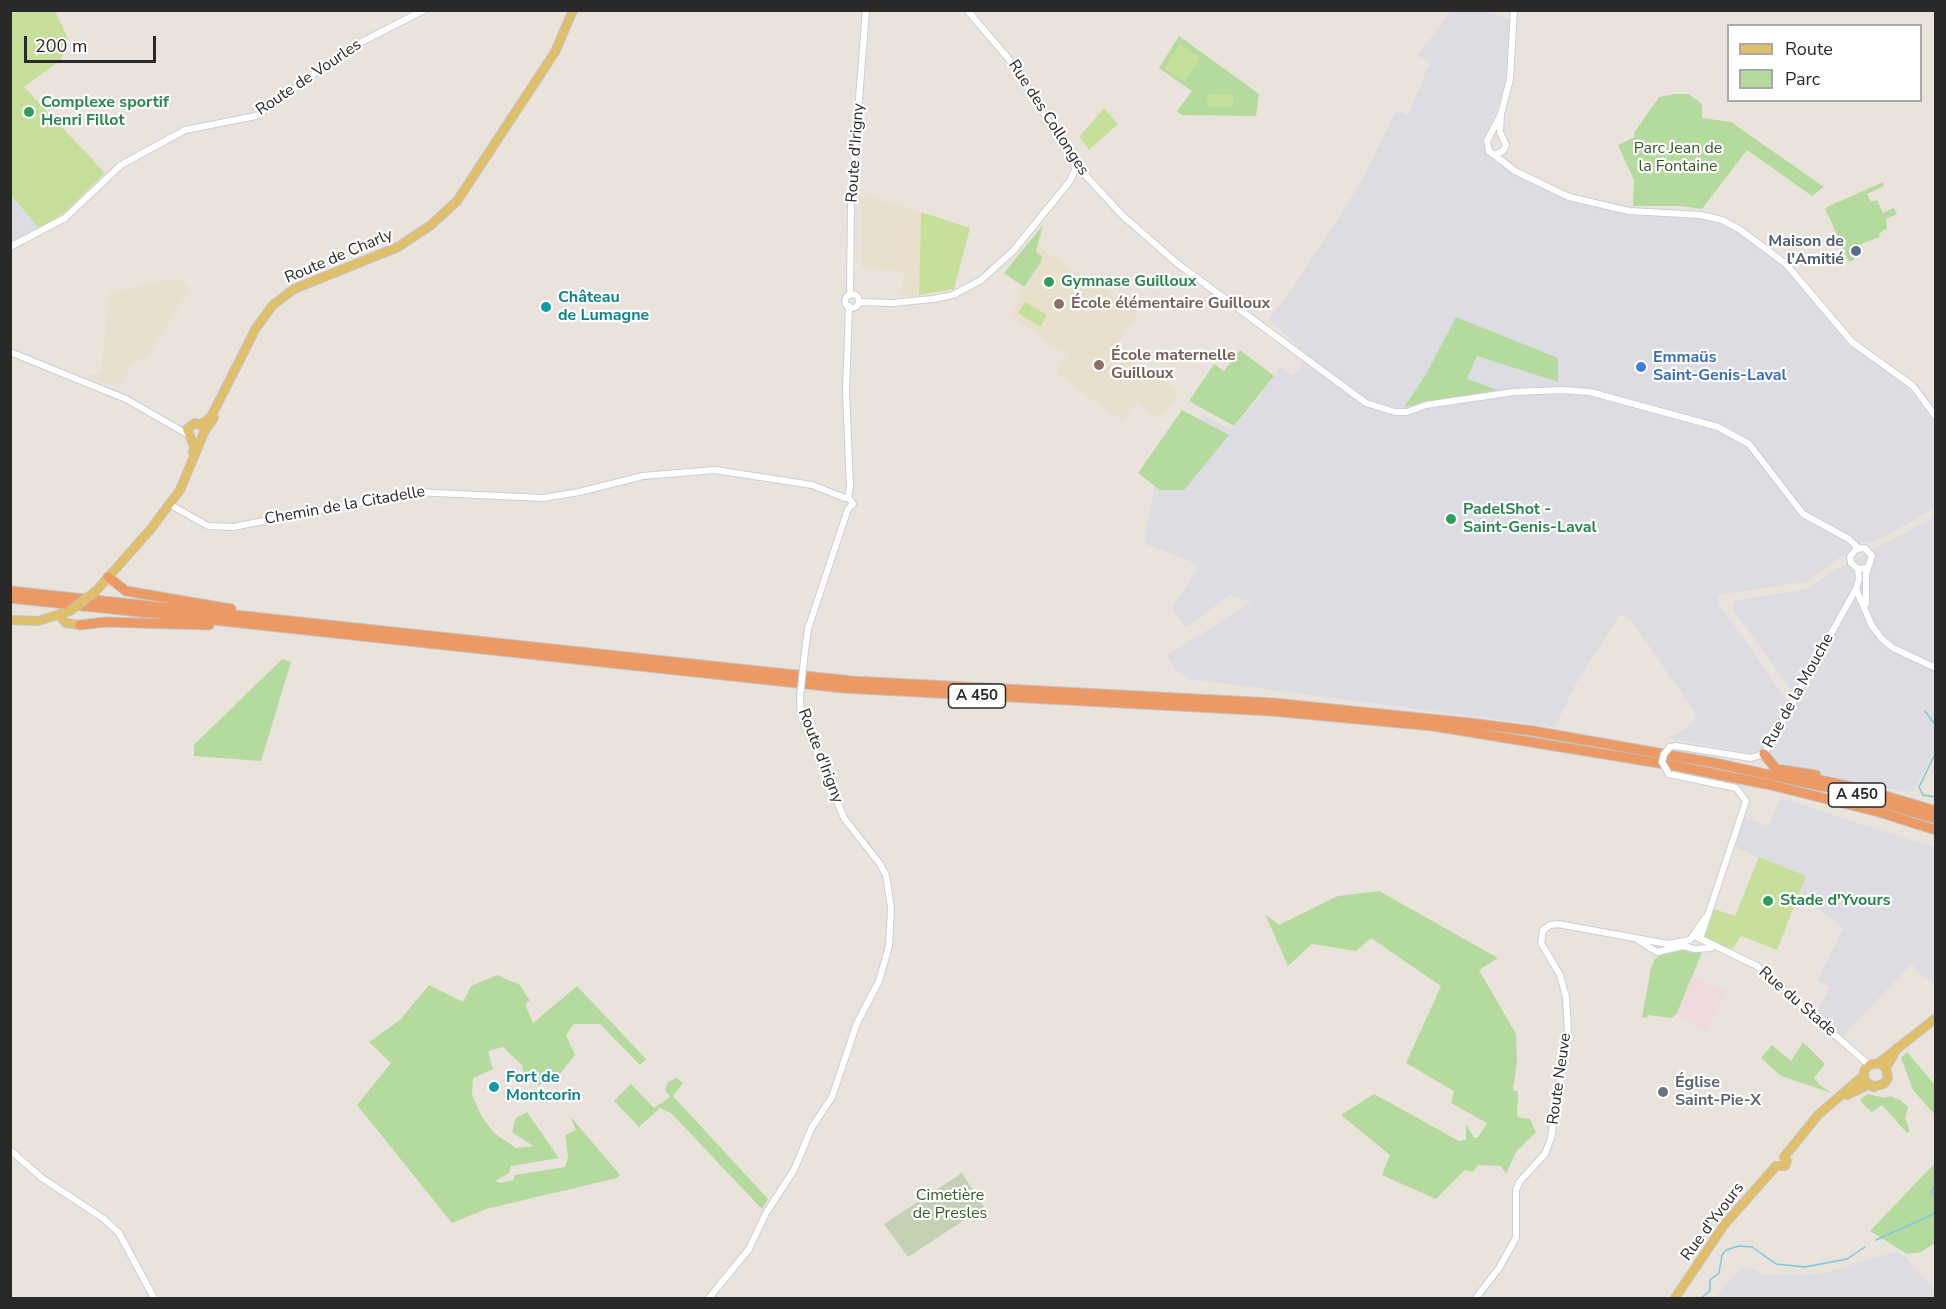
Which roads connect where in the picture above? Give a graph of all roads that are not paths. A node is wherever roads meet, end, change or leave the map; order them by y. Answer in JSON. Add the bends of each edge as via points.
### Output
{"nodes":[{"id":1,"x":423,"y":10,"type":"edge"},
{"id":2,"x":573,"y":10,"type":"edge"},
{"id":3,"x":866,"y":10,"type":"edge"},
{"id":4,"x":967,"y":10,"type":"edge"},
{"id":5,"x":1514,"y":10,"type":"edge"},
{"id":6,"x":1501,"y":114,"type":"junction"},
{"id":7,"x":1492,"y":135,"type":"junction"},
{"id":8,"x":1501,"y":135,"type":"junction"},
{"id":9,"x":1499,"y":153,"type":"junction"},
{"id":10,"x":1079,"y":169,"type":"junction"},
{"id":11,"x":10,"y":247,"type":"edge"},
{"id":12,"x":850,"y":295,"type":"junction"},
{"id":13,"x":859,"y":302,"type":"junction"},
{"id":14,"x":849,"y":306,"type":"junction"},
{"id":15,"x":10,"y":352,"type":"edge"},
{"id":16,"x":84,"y":382,"type":"junction"},
{"id":17,"x":1935,"y":417,"type":"edge"},
{"id":18,"x":189,"y":425,"type":"junction"},
{"id":19,"x":203,"y":427,"type":"junction"},
{"id":20,"x":189,"y":437,"type":"junction"},
{"id":21,"x":201,"y":440,"type":"junction"},
{"id":22,"x":178,"y":491,"type":"junction"},
{"id":23,"x":846,"y":498,"type":"junction"},
{"id":24,"x":169,"y":504,"type":"junction"},
{"id":25,"x":1856,"y":549,"type":"junction"},
{"id":26,"x":1868,"y":568,"type":"junction"},
{"id":27,"x":1858,"y":569,"type":"junction"},
{"id":28,"x":108,"y":577,"type":"junction"},
{"id":29,"x":1865,"y":583,"type":"junction"},
{"id":30,"x":1857,"y":591,"type":"junction"},
{"id":31,"x":11,"y":597,"type":"edge"},
{"id":32,"x":1866,"y":611,"type":"junction"},
{"id":33,"x":65,"y":613,"type":"junction"},
{"id":34,"x":262,"y":618,"type":"junction"},
{"id":35,"x":10,"y":620,"type":"edge"},
{"id":36,"x":80,"y":625,"type":"joint"},
{"id":37,"x":272,"y":626,"type":"junction"},
{"id":38,"x":1935,"y":668,"type":"edge"},
{"id":39,"x":1764,"y":754,"type":"junction"},
{"id":40,"x":1778,"y":776,"type":"junction"},
{"id":41,"x":1826,"y":780,"type":"junction"},
{"id":42,"x":1935,"y":811,"type":"edge"},
{"id":43,"x":1934,"y":827,"type":"edge"},
{"id":44,"x":1630,"y":937,"type":"junction"},
{"id":45,"x":1696,"y":942,"type":"junction"},
{"id":46,"x":1660,"y":944,"type":"junction"},
{"id":47,"x":1935,"y":1018,"type":"edge"},
{"id":48,"x":1869,"y":1065,"type":"junction"},
{"id":49,"x":1883,"y":1066,"type":"junction"},
{"id":50,"x":1863,"y":1076,"type":"junction"},
{"id":51,"x":1868,"y":1085,"type":"junction"},
{"id":52,"x":1826,"y":1108,"type":"junction"},
{"id":53,"x":10,"y":1150,"type":"edge"},
{"id":54,"x":154,"y":1299,"type":"edge"},
{"id":55,"x":709,"y":1299,"type":"edge"},
{"id":56,"x":1476,"y":1299,"type":"edge"},
{"id":57,"x":1676,"y":1299,"type":"edge"}],
"edges":[{"from":1,"to":11,"type":"street","name":"Route de Vourles","via":[[348,49],[256,116],[185,130],[121,165],[57,224]]},
{"from":2,"to":19,"type":"main road","name":"Route de Charly","via":[[555,52],[457,201],[431,225],[388,253],[312,281],[283,297],[264,315],[225,389],[214,419]]},
{"from":3,"to":12,"type":"street","name":"Route d'Irigny","via":[[851,202]]},
{"from":4,"to":10,"type":"street","name":"Rue des Collonges","via":[[1013,64]]},
{"from":5,"to":6,"type":"street","via":[[1510,79]]},
{"from":6,"to":7,"type":"street"},
{"from":6,"to":8,"type":"street"},
{"from":7,"to":8,"type":"street"},
{"from":7,"to":9,"type":"street","via":[[1487,146],[1489,151]]},
{"from":8,"to":9,"type":"street","via":[[1506,143]]},
{"from":9,"to":17,"type":"street","via":[[1515,171],[1569,197],[1629,211],[1689,213],[1722,220],[1739,229],[1786,264],[1852,342],[1913,386]]},
{"from":10,"to":13,"type":"street","via":[[1013,251],[981,280],[953,295],[933,299]]},
{"from":10,"to":25,"type":"street","name":"Rue des Collonges","via":[[1159,249],[1348,391],[1380,409],[1407,412],[1426,405],[1514,392],[1562,390],[1590,392],[1718,427],[1749,444],[1803,514]]},
{"from":12,"to":13,"type":"street","via":[[857,296]]},
{"from":12,"to":14,"type":"street","via":[[846,301]]},
{"from":13,"to":14,"type":"street","via":[[855,307]]},
{"from":14,"to":23,"type":"street","name":"Route d'Irigny","via":[[846,392],[850,488]]},
{"from":15,"to":16,"type":"street"},
{"from":16,"to":18,"type":"street","via":[[114,390]]},
{"from":16,"to":20,"type":"street","via":[[140,406]]},
{"from":18,"to":19,"type":"main road"},
{"from":18,"to":20,"type":"main road"},
{"from":19,"to":21,"type":"main road","name":"Route de Charly"},
{"from":20,"to":21,"type":"main road"},
{"from":20,"to":22,"type":"main road","via":[[193,453]]},
{"from":21,"to":22,"type":"main road"},
{"from":22,"to":24,"type":"main road"},
{"from":23,"to":24,"type":"street","name":"Chemin de la Citadelle","via":[[812,485],[715,470],[643,476],[543,498],[414,492],[233,527],[208,526]]},
{"from":23,"to":55,"type":"street","name":"Route d'Irigny","bridge":true,"via":[[842,504],[848,508],[808,629],[801,715],[844,818],[886,875],[891,923],[884,965],[857,1023],[832,1097],[812,1127],[794,1170],[766,1213],[749,1249]]},
{"from":24,"to":28,"type":"main road"},
{"from":25,"to":26,"type":"street","via":[[1865,548],[1871,553]]},
{"from":25,"to":27,"type":"street","via":[[1850,560]]},
{"from":26,"to":27,"type":"street"},
{"from":26,"to":29,"type":"street"},
{"from":27,"to":30,"type":"street","name":"Rue de la Mouche"},
{"from":28,"to":33,"type":"main road","bridge":true,"via":[[96,591]]},
{"from":28,"to":34,"type":"highway","via":[[126,591]]},
{"from":29,"to":30,"type":"street","name":"Rue de la Mouche"},
{"from":29,"to":32,"type":"street"},
{"from":30,"to":32,"type":"street"},
{"from":30,"to":39,"type":"street","name":"Rue de la Mouche"},
{"from":31,"to":34,"type":"highway","number":"A 450"},
{"from":31,"to":37,"type":"highway","number":"A 450"},
{"from":32,"to":38,"type":"street","via":[[1876,632],[1893,648]]},
{"from":33,"to":35,"type":"main road","via":[[38,621]]},
{"from":33,"to":36,"type":"main road"},
{"from":34,"to":40,"type":"highway","number":"A 450","via":[[852,681],[1191,698],[1387,714],[1533,731]]},
{"from":36,"to":37,"type":"highway","via":[[168,623],[267,630]]},
{"from":37,"to":43,"type":"highway","number":"A 450","via":[[843,688],[1260,710],[1433,726],[1682,767],[1823,797]]},
{"from":39,"to":41,"type":"highway","via":[[1776,768]]},
{"from":39,"to":45,"type":"street","name":"Rue de la Mouche","bridge":true,"via":[[1750,758],[1676,746],[1664,754],[1662,762],[1669,774],[1736,788],[1746,801]]},
{"from":40,"to":41,"type":"highway"},
{"from":40,"to":43,"type":"highway","number":"A 450","via":[[1830,788]]},
{"from":41,"to":42,"type":"highway"},
{"from":44,"to":46,"type":"street","name":"Route Neuve"},
{"from":44,"to":46,"type":"street","name":"Route Neuve","via":[[1652,948]]},
{"from":44,"to":56,"type":"street","name":"Route Neuve","via":[[1558,924],[1550,925],[1541,935],[1566,997],[1565,1055],[1551,1138],[1545,1154],[1516,1190],[1516,1238]]},
{"from":45,"to":46,"type":"street","name":"Route Neuve"},
{"from":45,"to":48,"type":"street","name":"Rue du Stade","via":[[1757,966]]},
{"from":47,"to":49,"type":"main road","via":[[1897,1048]]},
{"from":48,"to":49,"type":"main road"},
{"from":48,"to":50,"type":"main road"},
{"from":49,"to":51,"type":"main road","via":[[1888,1078],[1885,1083],[1877,1088]]},
{"from":50,"to":51,"type":"main road"},
{"from":50,"to":52,"type":"main road"},
{"from":51,"to":52,"type":"main road"},
{"from":52,"to":57,"type":"main road","name":"Rue d'Yvours","via":[[1784,1157],[1785,1166],[1776,1166],[1724,1225]]},
{"from":53,"to":54,"type":"street","via":[[119,1233]]}]}
